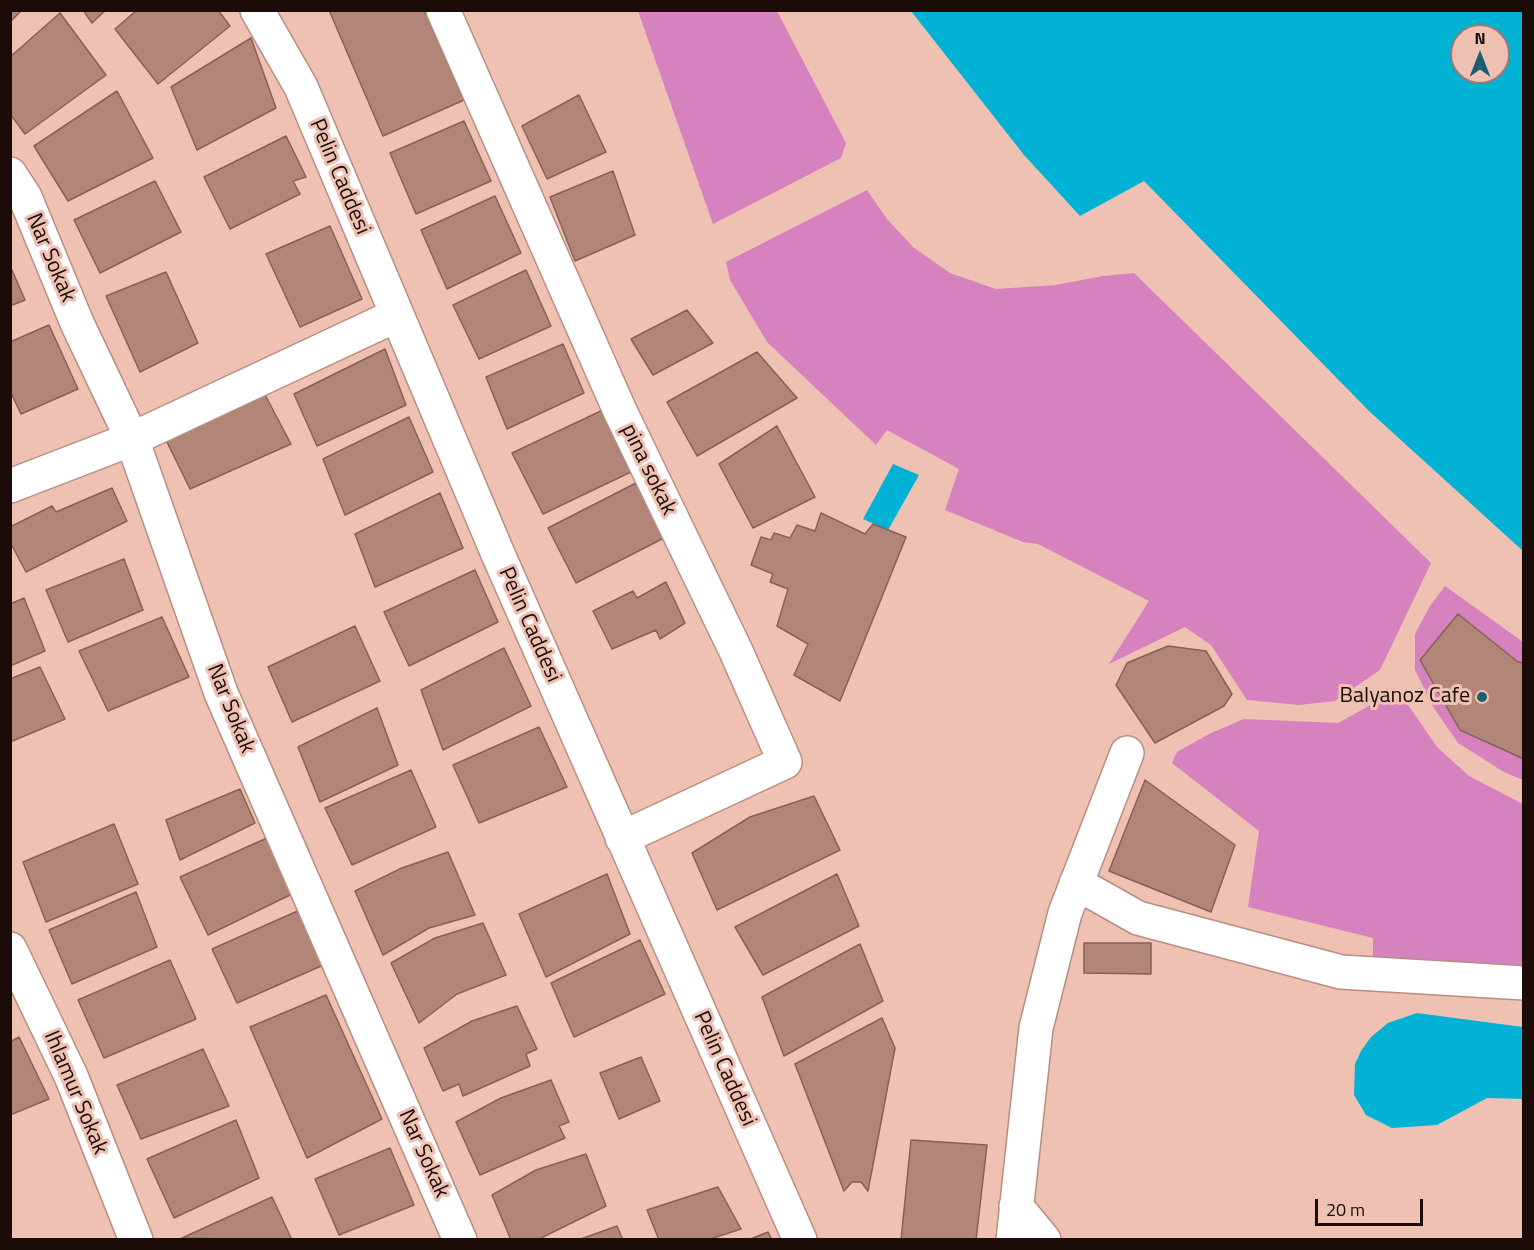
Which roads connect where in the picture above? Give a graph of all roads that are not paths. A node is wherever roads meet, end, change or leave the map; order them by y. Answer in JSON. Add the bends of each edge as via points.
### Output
{"nodes":[{"id":1,"x":257,"y":10,"type":"edge"},
{"id":2,"x":444,"y":10,"type":"edge"},
{"id":3,"x":10,"y":174,"type":"edge"},
{"id":4,"x":397,"y":315,"type":"junction"},
{"id":5,"x":132,"y":439,"type":"junction"},
{"id":6,"x":10,"y":486,"type":"edge"},
{"id":7,"x":1127,"y":753,"type":"dead end"},
{"id":8,"x":622,"y":838,"type":"junction"},
{"id":9,"x":1076,"y":883,"type":"junction"},
{"id":10,"x":10,"y":949,"type":"edge"},
{"id":11,"x":1524,"y":983,"type":"edge"},
{"id":12,"x":1016,"y":1206,"type":"junction"},
{"id":13,"x":136,"y":1239,"type":"edge"},
{"id":14,"x":460,"y":1239,"type":"edge"},
{"id":15,"x":800,"y":1239,"type":"edge"},
{"id":16,"x":1012,"y":1239,"type":"edge"},
{"id":17,"x":1044,"y":1239,"type":"edge"}],
"edges":[{"from":1,"to":4,"type":"street","name":"Pelin Caddesi","via":[[301,87]]},
{"from":2,"to":8,"type":"street","name":"pina sokak","via":[[620,411],[785,762]]},
{"from":3,"to":5,"type":"street","name":"Nar Sokak","via":[[25,197],[77,323]]},
{"from":4,"to":5,"type":"street"},
{"from":4,"to":8,"type":"street","name":"Pelin Caddesi"},
{"from":5,"to":6,"type":"street"},
{"from":5,"to":14,"type":"street","name":"Nar Sokak","via":[[221,693]]},
{"from":7,"to":9,"type":"street"},
{"from":8,"to":15,"type":"street","name":"Pelin Caddesi"},
{"from":9,"to":11,"type":"street","via":[[1138,918],[1341,972]]},
{"from":9,"to":12,"type":"street","via":[[1036,1028]]},
{"from":10,"to":13,"type":"street","name":"Ihlamur Sokak","via":[[71,1076]]},
{"from":12,"to":16,"type":"street"},
{"from":12,"to":17,"type":"street"}]}
